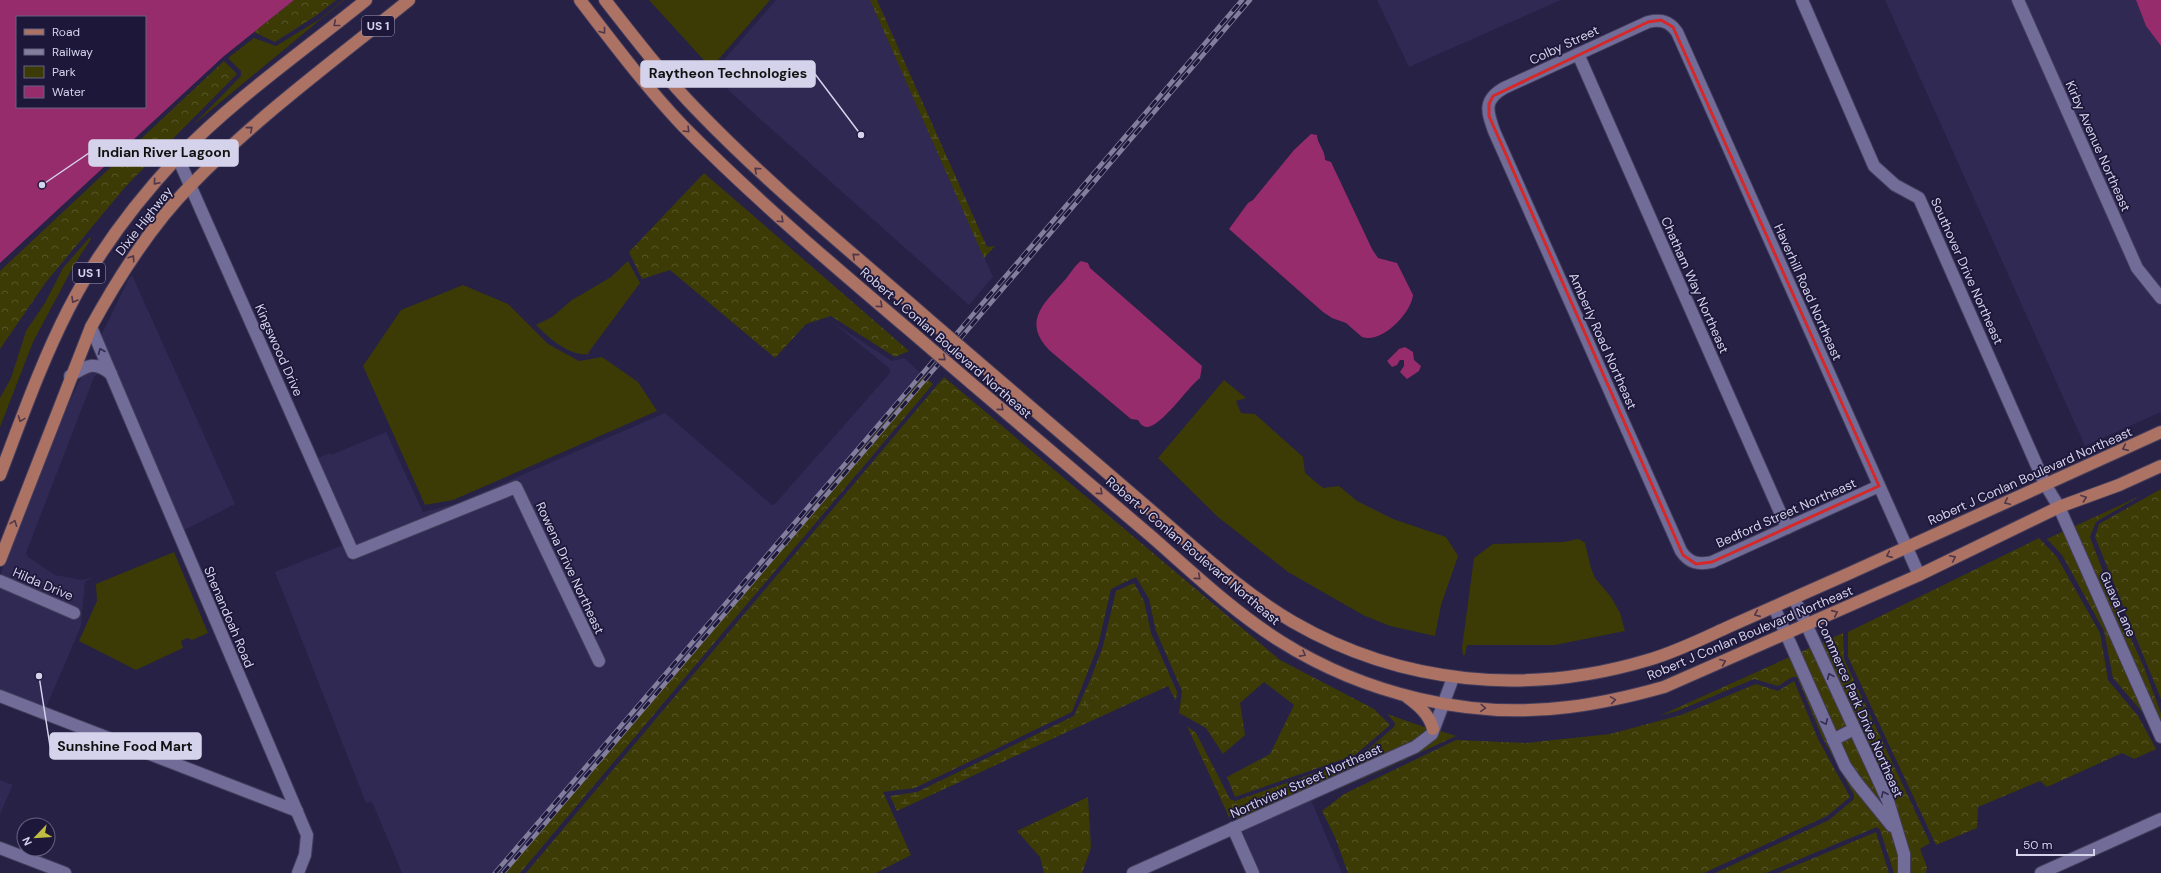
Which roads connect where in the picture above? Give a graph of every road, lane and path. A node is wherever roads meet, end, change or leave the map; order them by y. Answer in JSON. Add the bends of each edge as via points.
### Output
{"nodes":[{"id":1,"x":366,"y":0,"type":"edge"},
{"id":2,"x":410,"y":0,"type":"edge"},
{"id":3,"x":580,"y":0,"type":"edge"},
{"id":4,"x":605,"y":0,"type":"edge"},
{"id":5,"x":1802,"y":0,"type":"edge"},
{"id":6,"x":2018,"y":0,"type":"edge"},
{"id":7,"x":1668,"y":22,"type":"joint"},
{"id":8,"x":1578,"y":54,"type":"junction"},
{"id":9,"x":1489,"y":116,"type":"joint"},
{"id":10,"x":178,"y":158,"type":"junction"},
{"id":11,"x":191,"y":184,"type":"junction"},
{"id":12,"x":2161,"y":298,"type":"edge"},
{"id":13,"x":91,"y":327,"type":"junction"},
{"id":14,"x":111,"y":374,"type":"junction"},
{"id":15,"x":70,"y":376,"type":"junction"},
{"id":16,"x":2161,"y":432,"type":"edge"},
{"id":17,"x":2161,"y":466,"type":"edge"},
{"id":18,"x":0,"y":475,"type":"edge"},
{"id":19,"x":2045,"y":484,"type":"junction"},
{"id":20,"x":1879,"y":486,"type":"junction"},
{"id":21,"x":516,"y":487,"type":"joint"},
{"id":22,"x":2060,"y":507,"type":"junction"},
{"id":23,"x":1787,"y":528,"type":"junction"},
{"id":24,"x":1907,"y":547,"type":"junction"},
{"id":25,"x":0,"y":560,"type":"edge"},
{"id":26,"x":1703,"y":564,"type":"joint"},
{"id":27,"x":1919,"y":575,"type":"junction"},
{"id":28,"x":0,"y":581,"type":"edge"},
{"id":29,"x":1794,"y":598,"type":"junction"},
{"id":30,"x":1774,"y":607,"type":"junction"},
{"id":31,"x":74,"y":613,"type":"dead end"},
{"id":32,"x":1807,"y":626,"type":"junction"},
{"id":33,"x":1787,"y":635,"type":"junction"},
{"id":34,"x":599,"y":661,"type":"dead end"},
{"id":35,"x":1453,"y":678,"type":"junction"},
{"id":36,"x":1404,"y":695,"type":"junction"},
{"id":37,"x":0,"y":696,"type":"edge"},
{"id":38,"x":1444,"y":703,"type":"junction"},
{"id":39,"x":1434,"y":729,"type":"junction"},
{"id":40,"x":1854,"y":729,"type":"junction"},
{"id":41,"x":2161,"y":737,"type":"edge"},
{"id":42,"x":1833,"y":740,"type":"junction"},
{"id":43,"x":297,"y":810,"type":"junction"},
{"id":44,"x":2161,"y":819,"type":"edge"},
{"id":45,"x":1233,"y":828,"type":"junction"},
{"id":46,"x":1896,"y":832,"type":"junction"},
{"id":47,"x":0,"y":848,"type":"edge"},
{"id":48,"x":65,"y":873,"type":"edge"},
{"id":49,"x":298,"y":873,"type":"edge"},
{"id":50,"x":1133,"y":873,"type":"edge"},
{"id":51,"x":1253,"y":873,"type":"edge"},
{"id":52,"x":1904,"y":873,"type":"edge"},
{"id":53,"x":2041,"y":873,"type":"edge"}],
"edges":[{"from":1,"to":10,"type":"main road","name":"Dixie Highway","number":"US 1","one_way":true,"via":[[234,106]]},
{"from":11,"to":2,"type":"main road","name":"Dixie Highway","number":"US 1","one_way":true,"via":[[268,114]]},
{"from":3,"to":36,"type":"main road","name":"Robert J Conlan Boulevard Northeast","one_way":true,"bridge":true,"via":[[687,130],[795,232],[1252,621],[1280,641],[1323,665],[1370,685]]},
{"from":35,"to":4,"type":"main road","name":"Robert J Conlan Boulevard Northeast","one_way":true,"bridge":true,"via":[[1415,671],[1337,645],[1293,622],[1237,584],[751,165],[654,62]]},
{"from":5,"to":19,"type":"street","name":"Southover Drive Northeast","via":[[1874,166],[1895,185],[1919,198]]},
{"from":6,"to":12,"type":"street","name":"Kirby Avenue Northeast","via":[[2137,268]]},
{"from":7,"to":8,"type":"street","name":"Colby Street","via":[[1648,22]]},
{"from":7,"to":20,"type":"street","name":"Haverhill Road Northeast","via":[[1677,32]]},
{"from":8,"to":9,"type":"street","name":"Colby Street","via":[[1497,92],[1490,100]]},
{"from":8,"to":23,"type":"street","name":"Chatham Way Northeast"},
{"from":9,"to":26,"type":"street","name":"Amberly Road Northeast","via":[[1681,551],[1690,561]]},
{"from":10,"to":11,"type":"street","name":"Kingswood Drive"},
{"from":10,"to":18,"type":"main road","name":"Dixie Highway","number":"US 1","one_way":true,"via":[[154,184],[110,242],[68,309],[37,377]]},
{"from":13,"to":11,"type":"main road","name":"Dixie Highway","number":"US 1","one_way":true,"via":[[110,291],[136,252]]},
{"from":11,"to":21,"type":"street","name":"Kingswood Drive","via":[[353,553]]},
{"from":14,"to":13,"type":"street","name":"Shenandoah Road","one_way":true},
{"from":13,"to":15,"type":"main road","name":"Dixie Highway","number":"US 1"},
{"from":14,"to":15,"type":"street","via":[[102,367],[93,365]]},
{"from":14,"to":43,"type":"street","name":"Shenandoah Road"},
{"from":25,"to":15,"type":"main road","name":"Dixie Highway","number":"US 1","one_way":true},
{"from":16,"to":19,"type":"main road","name":"Robert J Conlan Boulevard Northeast","one_way":true},
{"from":22,"to":17,"type":"main road","name":"Robert J Conlan Boulevard Northeast","one_way":true},
{"from":19,"to":22,"type":"street","name":"Guava Lane"},
{"from":19,"to":24,"type":"main road","name":"Robert J Conlan Boulevard Northeast","one_way":true},
{"from":20,"to":23,"type":"street","name":"Bedford Street Northeast"},
{"from":20,"to":24,"type":"street","name":"Haverhill Road Northeast"},
{"from":21,"to":34,"type":"street","name":"Rowena Drive Northeast"},
{"from":27,"to":22,"type":"main road","name":"Robert J Conlan Boulevard Northeast","one_way":true},
{"from":22,"to":41,"type":"street","name":"Guava Lane"},
{"from":23,"to":26,"type":"street","name":"Bedford Street Northeast"},
{"from":24,"to":27,"type":"street","name":"Haverhill Road Northeast"},
{"from":24,"to":29,"type":"main road","name":"Robert J Conlan Boulevard Northeast","one_way":true},
{"from":32,"to":27,"type":"main road","name":"Robert J Conlan Boulevard Northeast","one_way":true},
{"from":28,"to":31,"type":"street","name":"Hilda Drive"},
{"from":29,"to":30,"type":"main road","name":"Robert J Conlan Boulevard Northeast"},
{"from":29,"to":32,"type":"street","name":"Commerce Park Drive Northeast"},
{"from":30,"to":33,"type":"street","name":"Commerce Park Drive Northeast"},
{"from":30,"to":35,"type":"main road","name":"Robert J Conlan Boulevard Northeast","one_way":true,"via":[[1681,648],[1609,671],[1521,681]]},
{"from":32,"to":33,"type":"main road","name":"Robert J Conlan Boulevard Northeast"},
{"from":40,"to":32,"type":"street","name":"Commerce Park Drive Northeast","one_way":true},
{"from":38,"to":33,"type":"main road","name":"Robert J Conlan Boulevard Northeast","one_way":true,"via":[[1530,710],[1619,699],[1664,687]]},
{"from":33,"to":42,"type":"street","name":"Commerce Park Drive Northeast","one_way":true},
{"from":35,"to":38,"type":"street","name":"Northview Street Northeast"},
{"from":36,"to":38,"type":"main road","name":"Robert J Conlan Boulevard Northeast"},
{"from":36,"to":39,"type":"main road","via":[[1422,709],[1431,720]]},
{"from":37,"to":43,"type":"street"},
{"from":38,"to":39,"type":"street","name":"Northview Street Northeast"},
{"from":39,"to":45,"type":"street","name":"Northview Street Northeast","via":[[1432,734],[1415,747]]},
{"from":40,"to":42,"type":"street"},
{"from":46,"to":40,"type":"street","name":"Commerce Park Drive Northeast","one_way":true,"via":[[1888,801]]},
{"from":42,"to":46,"type":"street","name":"Commerce Park Drive Northeast","via":[[1845,766]]},
{"from":43,"to":49,"type":"street","name":"Shenandoah Road","via":[[307,835],[305,854]]},
{"from":44,"to":53,"type":"street"},
{"from":45,"to":50,"type":"street","name":"Northview Street Northeast"},
{"from":45,"to":51,"type":"street"},
{"from":46,"to":52,"type":"street","name":"Commerce Park Drive Northeast","via":[[1904,854]]},
{"from":47,"to":48,"type":"street"}]}
